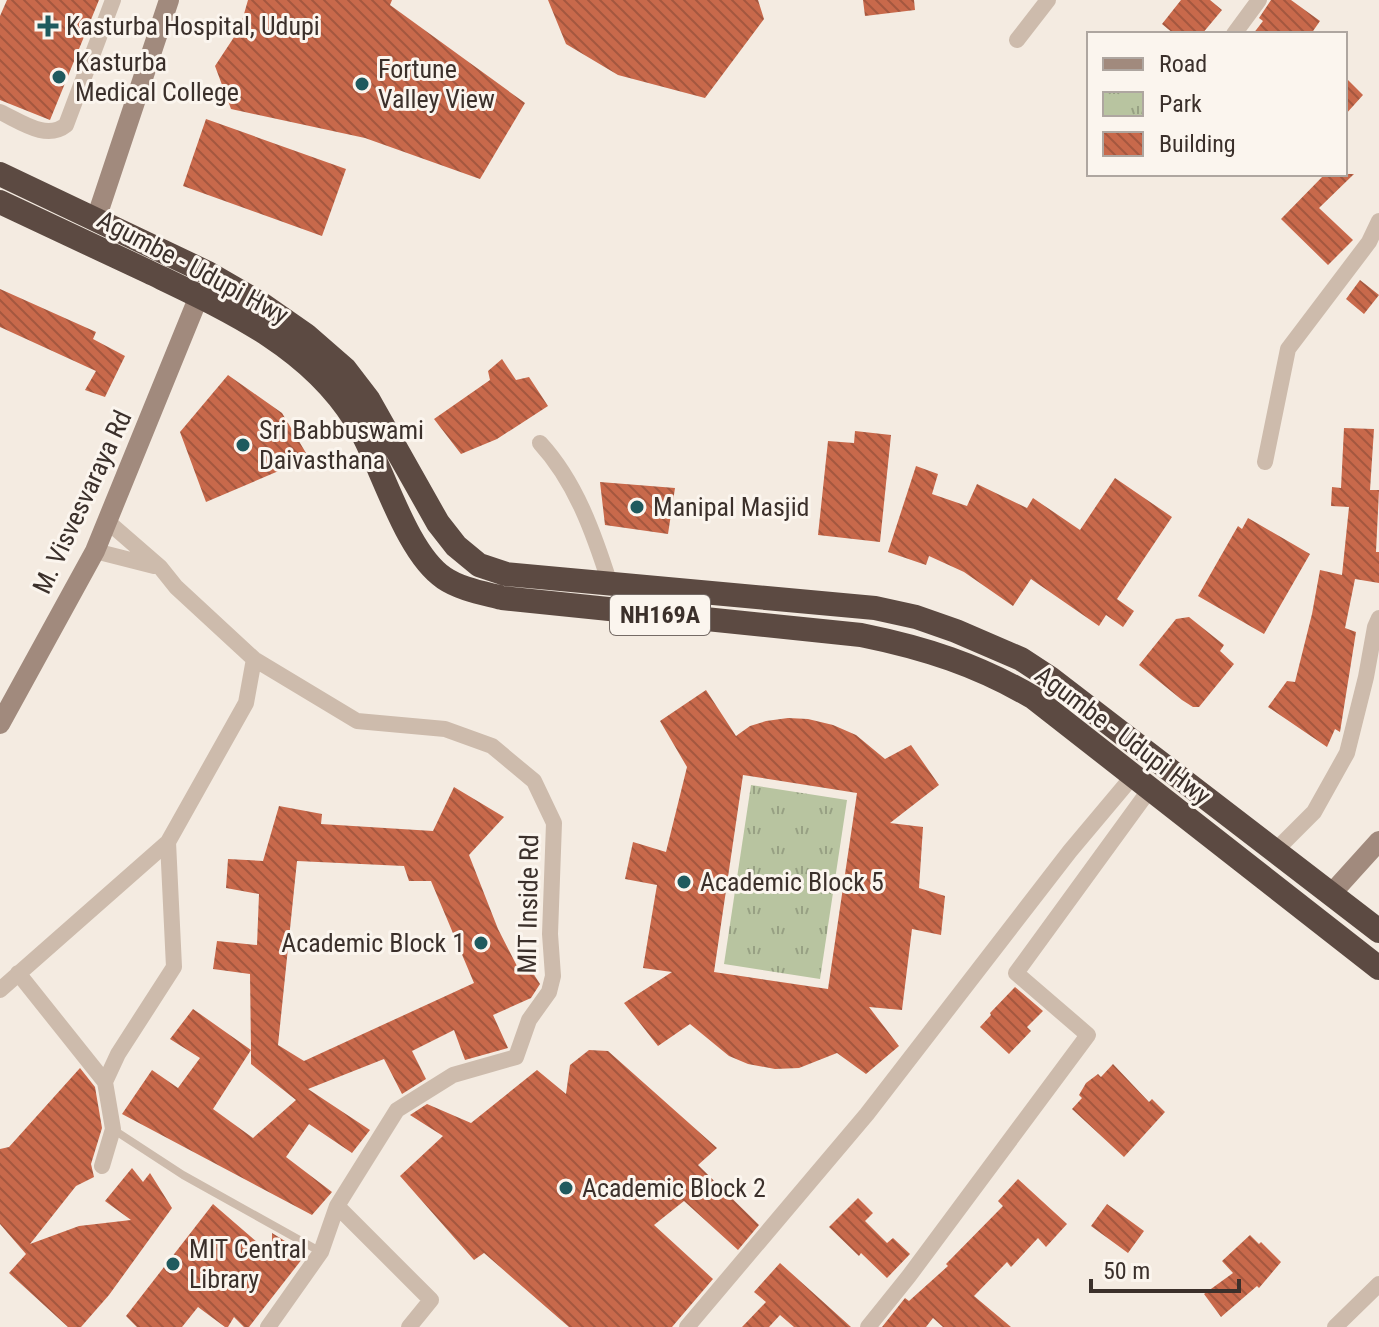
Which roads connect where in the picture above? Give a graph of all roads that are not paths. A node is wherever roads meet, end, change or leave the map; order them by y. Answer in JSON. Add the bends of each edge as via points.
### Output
{"nodes":[{"id":1,"x":113,"y":0,"type":"edge"},
{"id":2,"x":169,"y":0,"type":"edge"},
{"id":3,"x":1048,"y":0,"type":"edge"},
{"id":4,"x":1259,"y":0,"type":"edge"},
{"id":5,"x":1235,"y":32,"type":"edge"},
{"id":6,"x":1017,"y":40,"type":"dead end"},
{"id":7,"x":0,"y":112,"type":"edge"},
{"id":8,"x":0,"y":174,"type":"edge"},
{"id":9,"x":0,"y":202,"type":"edge"},
{"id":10,"x":96,"y":219,"type":"junction"},
{"id":11,"x":1379,"y":221,"type":"edge"},
{"id":12,"x":208,"y":273,"type":"junction"},
{"id":13,"x":199,"y":296,"type":"junction"},
{"id":14,"x":540,"y":443,"type":"dead end"},
{"id":15,"x":1265,"y":462,"type":"dead end"},
{"id":16,"x":107,"y":521,"type":"junction"},
{"id":17,"x":95,"y":551,"type":"junction"},
{"id":18,"x":160,"y":567,"type":"junction"},
{"id":19,"x":610,"y":584,"type":"junction"},
{"id":20,"x":1379,"y":618,"type":"edge"},
{"id":21,"x":254,"y":659,"type":"junction"},
{"id":22,"x":0,"y":724,"type":"edge"},
{"id":23,"x":1142,"y":783,"type":"junction"},
{"id":24,"x":1379,"y":841,"type":"edge"},
{"id":25,"x":168,"y":842,"type":"junction"},
{"id":26,"x":1276,"y":850,"type":"junction"},
{"id":27,"x":1332,"y":893,"type":"junction"},
{"id":28,"x":1379,"y":931,"type":"edge"},
{"id":29,"x":1379,"y":968,"type":"edge"},
{"id":30,"x":18,"y":973,"type":"junction"},
{"id":31,"x":0,"y":990,"type":"edge"},
{"id":32,"x":105,"y":1082,"type":"junction"},
{"id":33,"x":113,"y":1129,"type":"junction"},
{"id":34,"x":102,"y":1166,"type":"dead end"},
{"id":35,"x":337,"y":1206,"type":"junction"},
{"id":36,"x":321,"y":1252,"type":"junction"},
{"id":37,"x":1379,"y":1284,"type":"edge"},
{"id":38,"x":268,"y":1327,"type":"edge"},
{"id":39,"x":409,"y":1327,"type":"edge"},
{"id":40,"x":687,"y":1327,"type":"edge"},
{"id":41,"x":868,"y":1327,"type":"edge"},
{"id":42,"x":1335,"y":1327,"type":"edge"}],
"edges":[{"from":1,"to":7,"type":"street","via":[[66,125],[43,132]]},
{"from":2,"to":10,"type":"street"},
{"from":3,"to":6,"type":"street"},
{"from":4,"to":5,"type":"street"},
{"from":8,"to":10,"type":"highway","name":"Agumbe - Udupi Hwy","number":"NH169A"},
{"from":9,"to":13,"type":"highway","name":"Agumbe - Udupi Hwy","number":"NH169A"},
{"from":10,"to":12,"type":"highway","name":"Agumbe - Udupi Hwy","number":"NH169A"},
{"from":11,"to":15,"type":"street","via":[[1369,242],[1288,349]]},
{"from":12,"to":13,"type":"highway"},
{"from":12,"to":19,"type":"highway","name":"Agumbe - Udupi Hwy","number":"NH169A","via":[[306,335],[345,369],[368,399],[438,523],[479,565],[506,574]]},
{"from":13,"to":16,"type":"street","name":"M. Visvesvaraya Rd"},
{"from":13,"to":23,"type":"highway","name":"Agumbe - Udupi Hwy","number":"NH169A","via":[[259,327],[329,386],[355,420],[409,533],[443,578],[502,598],[861,635],[902,644],[994,675],[1034,698]]},
{"from":14,"to":19,"type":"street","via":[[578,500]]},
{"from":16,"to":17,"type":"street","name":"M. Visvesvaraya Rd"},
{"from":16,"to":18,"type":"street","name":"MIT Inside Rd"},
{"from":17,"to":18,"type":"street"},
{"from":17,"to":22,"type":"street","name":"M. Visvesvaraya Rd"},
{"from":18,"to":21,"type":"street","name":"MIT Inside Rd"},
{"from":19,"to":26,"type":"highway","name":"Agumbe - Udupi Hwy","number":"NH169A","via":[[875,608],[956,631],[1021,659]]},
{"from":20,"to":26,"type":"street","via":[[1347,753],[1314,812]]},
{"from":21,"to":25,"type":"street","via":[[246,703]]},
{"from":21,"to":35,"type":"street","name":"MIT Inside Rd","via":[[357,721],[445,729],[492,746],[534,781],[554,823],[553,976],[516,1057],[453,1075],[397,1110]]},
{"from":23,"to":29,"type":"highway","name":"Agumbe - Udupi Hwy","number":"NH169A"},
{"from":23,"to":40,"type":"street","via":[[1070,851],[867,1114]]},
{"from":23,"to":41,"type":"street","via":[[1016,973],[1088,1035]]},
{"from":24,"to":27,"type":"street"},
{"from":25,"to":30,"type":"street"},
{"from":25,"to":32,"type":"street","via":[[174,967]]},
{"from":26,"to":27,"type":"highway","number":"NH169A"},
{"from":27,"to":28,"type":"highway","number":"NH169A"},
{"from":30,"to":31,"type":"street"},
{"from":30,"to":32,"type":"street"},
{"from":32,"to":33,"type":"street"},
{"from":33,"to":34,"type":"street"},
{"from":33,"to":36,"type":"lane"},
{"from":35,"to":36,"type":"street","name":"MIT Inside Rd"},
{"from":35,"to":39,"type":"street","via":[[431,1300]]},
{"from":36,"to":38,"type":"street","name":"MIT Inside Rd"},
{"from":37,"to":42,"type":"street"}]}
